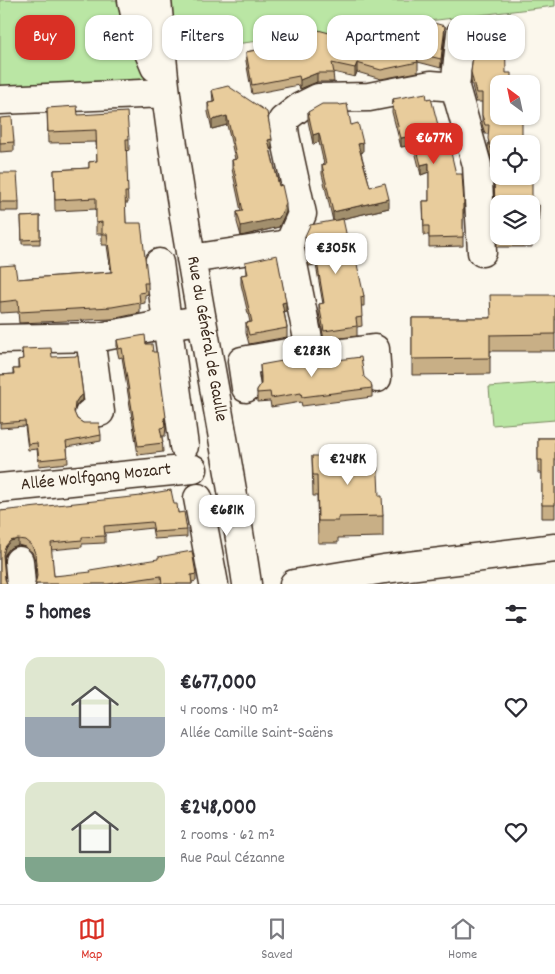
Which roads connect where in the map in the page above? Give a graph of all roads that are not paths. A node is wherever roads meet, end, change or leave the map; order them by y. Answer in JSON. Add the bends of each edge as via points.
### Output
{"nodes":[{"id":1,"x":132,"y":0,"type":"edge"},
{"id":2,"x":158,"y":0,"type":"edge"},
{"id":3,"x":458,"y":60,"type":"edge"},
{"id":4,"x":455,"y":87,"type":"junction"},
{"id":5,"x":166,"y":93,"type":"junction"},
{"id":6,"x":0,"y":100,"type":"edge"},
{"id":7,"x":289,"y":244,"type":"junction"},
{"id":8,"x":482,"y":252,"type":"dead end"},
{"id":9,"x":191,"y":259,"type":"junction"},
{"id":10,"x":159,"y":263,"type":"dead end"},
{"id":11,"x":202,"y":320,"type":"junction"},
{"id":12,"x":167,"y":325,"type":"junction"},
{"id":13,"x":90,"y":337,"type":"junction"},
{"id":14,"x":0,"y":338,"type":"edge"},
{"id":15,"x":310,"y":349,"type":"junction"},
{"id":16,"x":378,"y":378,"type":"dead end"},
{"id":17,"x":246,"y":388,"type":"dead end"},
{"id":18,"x":89,"y":414,"type":"dead end"},
{"id":19,"x":0,"y":488,"type":"edge"},
{"id":20,"x":198,"y":498,"type":"dead end"},
{"id":21,"x":555,"y":548,"type":"edge"},
{"id":22,"x":214,"y":584,"type":"edge"},
{"id":23,"x":247,"y":584,"type":"edge"},
{"id":24,"x":294,"y":584,"type":"edge"}],
"edges":[{"from":1,"to":5,"type":"street","name":"Rue du Général de Gaulle","via":[[138,24]]},
{"from":2,"to":5,"type":"street","name":"Rue du Général de Gaulle"},
{"from":3,"to":4,"type":"street"},
{"from":4,"to":7,"type":"street","via":[[431,85],[369,97],[318,98],[284,120],[302,214]]},
{"from":4,"to":8,"type":"street","via":[[477,165]]},
{"from":5,"to":6,"type":"street"},
{"from":5,"to":9,"type":"street","name":"Rue du Général de Gaulle"},
{"from":7,"to":9,"type":"street"},
{"from":7,"to":15,"type":"street"},
{"from":9,"to":11,"type":"street","name":"Rue du Général de Gaulle"},
{"from":10,"to":12,"type":"street"},
{"from":11,"to":12,"type":"street"},
{"from":11,"to":23,"type":"street","name":"Rue du Général de Gaulle"},
{"from":12,"to":13,"type":"street"},
{"from":12,"to":19,"type":"street","name":"Allée Wolfgang Mozart","via":[[188,458]]},
{"from":13,"to":14,"type":"street"},
{"from":13,"to":18,"type":"street","via":[[100,412]]},
{"from":15,"to":16,"type":"street","via":[[311,357],[375,349]]},
{"from":15,"to":17,"type":"street","via":[[242,361]]},
{"from":20,"to":22,"type":"street"},
{"from":21,"to":24,"type":"street"}]}
